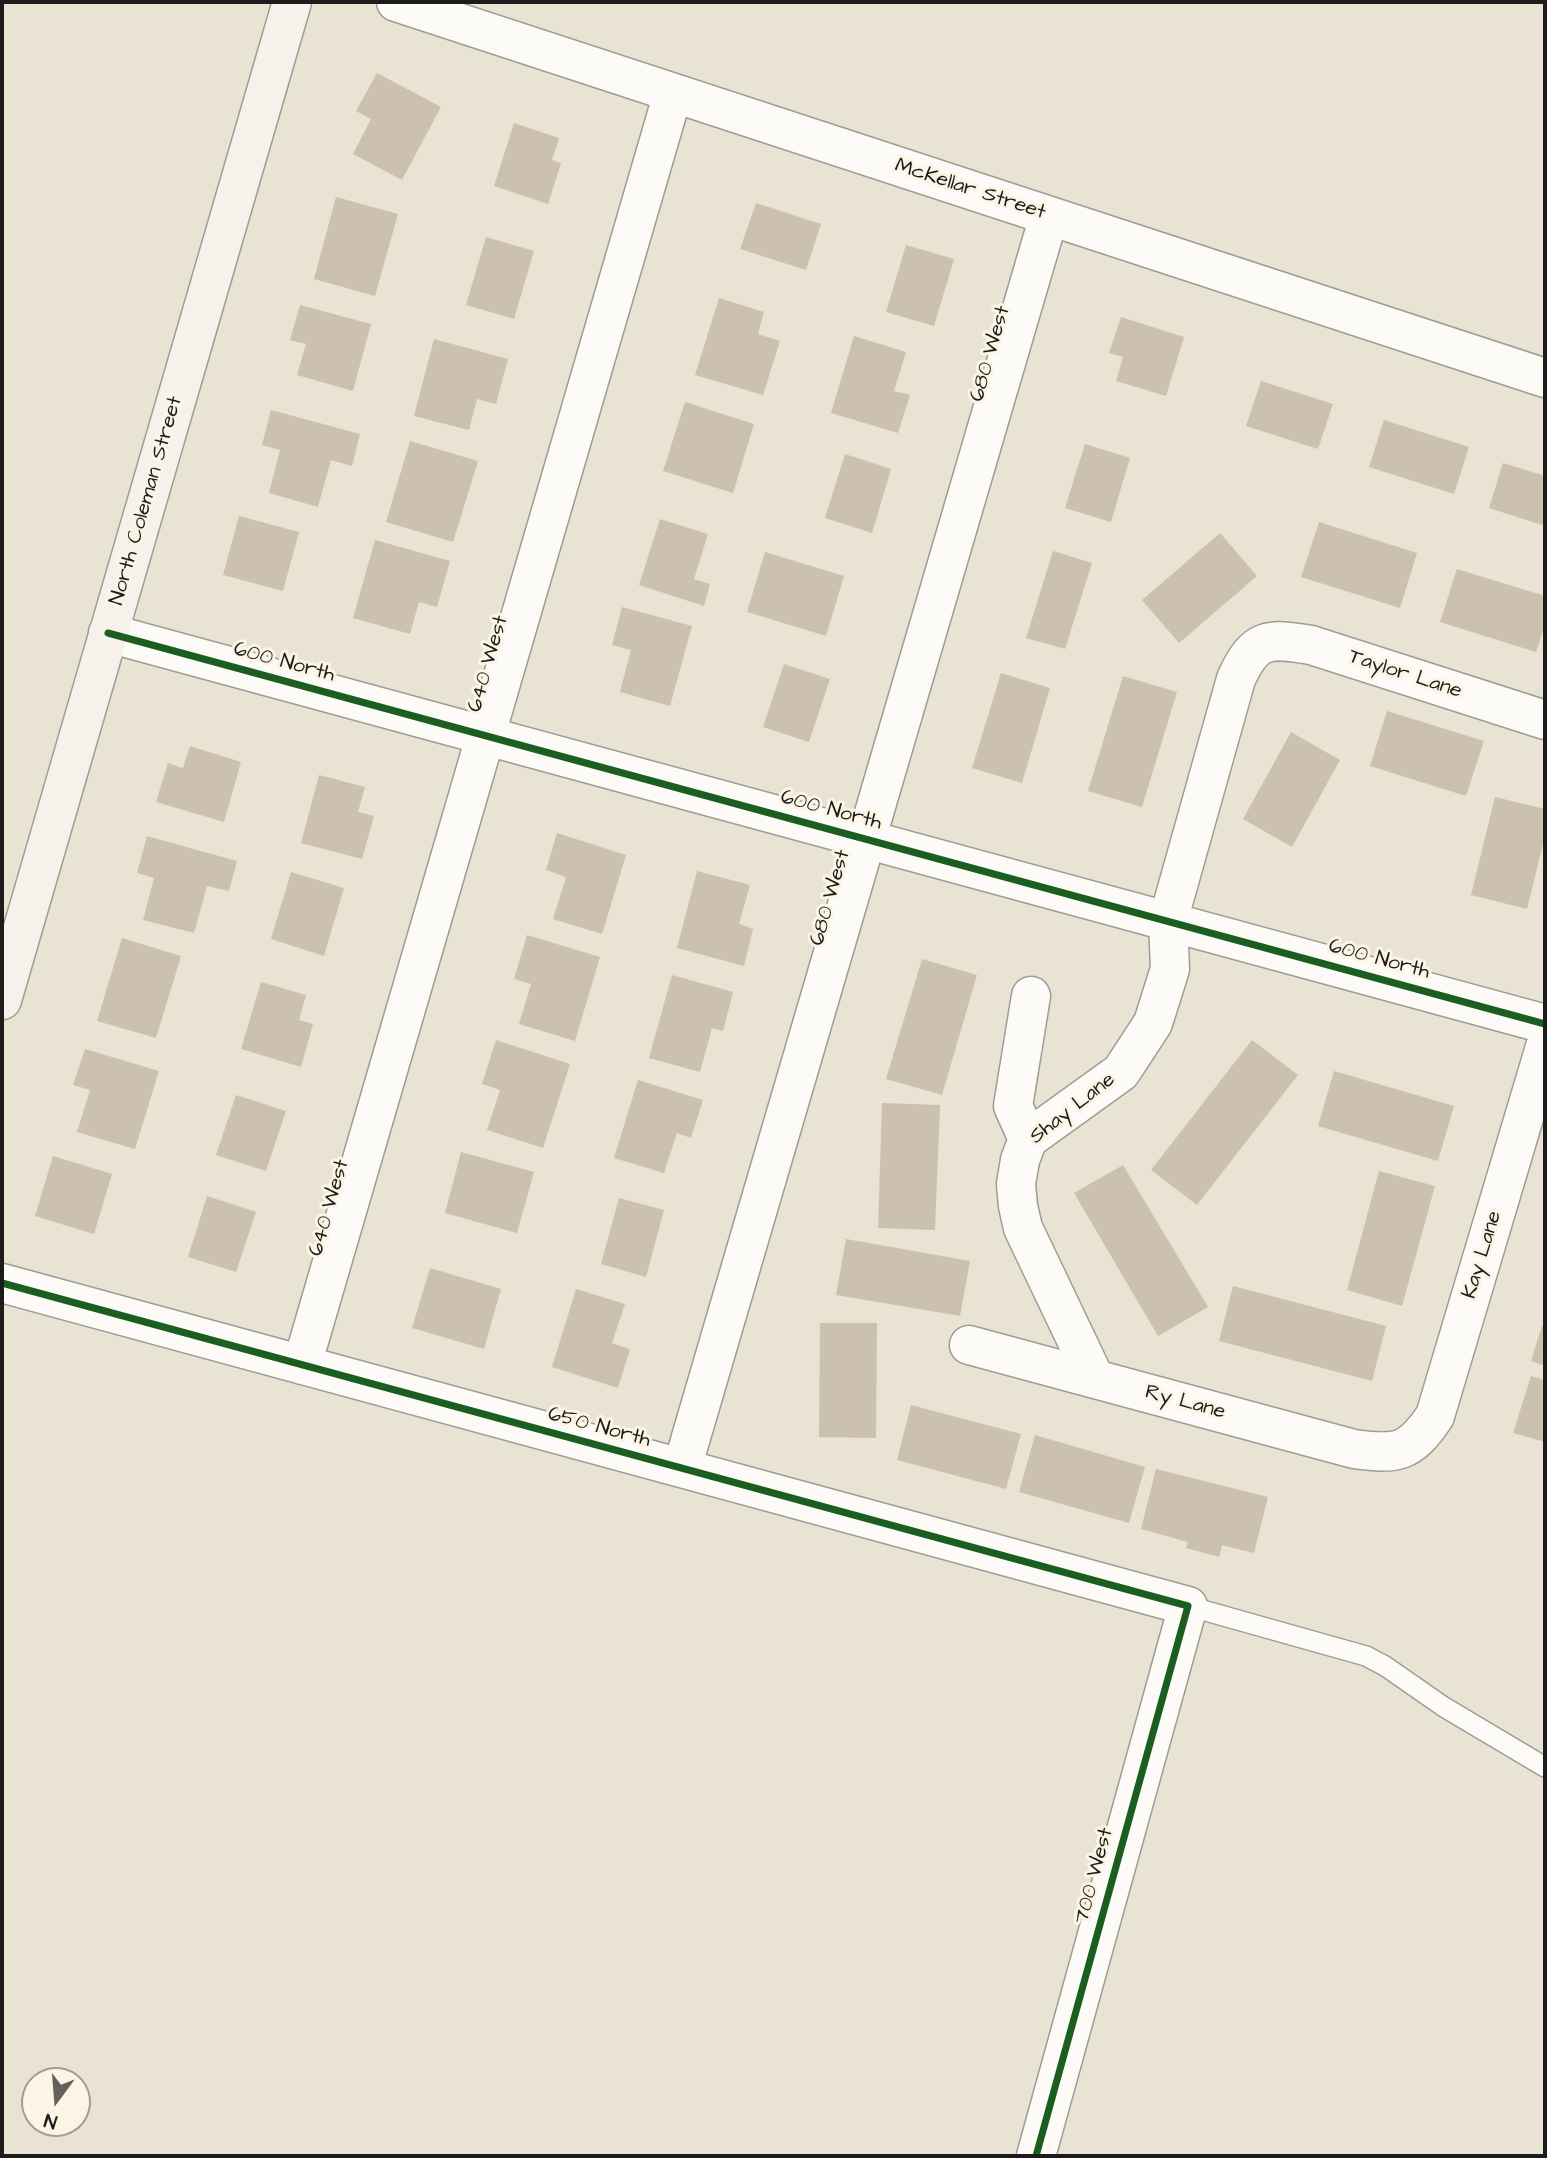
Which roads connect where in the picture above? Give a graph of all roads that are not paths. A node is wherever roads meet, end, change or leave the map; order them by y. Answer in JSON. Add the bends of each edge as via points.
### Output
{"nodes":[{"id":1,"x":292,"y":2,"type":"edge"},
{"id":2,"x":396,"y":2,"type":"edge"},
{"id":3,"x":673,"y":93,"type":"junction"},
{"id":4,"x":1049,"y":216,"type":"junction"},
{"id":5,"x":1545,"y":378,"type":"edge"},
{"id":6,"x":108,"y":633,"type":"junction"},
{"id":7,"x":1262,"y":643,"type":"joint"},
{"id":8,"x":1545,"y":720,"type":"edge"},
{"id":9,"x":486,"y":735,"type":"junction"},
{"id":10,"x":866,"y":839,"type":"junction"},
{"id":11,"x":1168,"y":921,"type":"junction"},
{"id":12,"x":1031,"y":996,"type":"dead end"},
{"id":13,"x":2,"y":1000,"type":"edge"},
{"id":14,"x":1545,"y":1024,"type":"edge"},
{"id":15,"x":1545,"y":1047,"type":"edge"},
{"id":16,"x":1028,"y":1139,"type":"junction"},
{"id":17,"x":2,"y":1283,"type":"edge"},
{"id":18,"x":969,"y":1345,"type":"dead end"},
{"id":19,"x":302,"y":1365,"type":"junction"},
{"id":20,"x":1095,"y":1379,"type":"junction"},
{"id":21,"x":1401,"y":1450,"type":"joint"},
{"id":22,"x":682,"y":1468,"type":"junction"},
{"id":23,"x":1188,"y":1606,"type":"junction"},
{"id":24,"x":1545,"y":1767,"type":"edge"},
{"id":25,"x":1036,"y":2156,"type":"edge"}],
"edges":[{"from":1,"to":6,"type":"street","name":"North Coleman Street"},
{"from":2,"to":3,"type":"street","name":"McKellar Street"},
{"from":3,"to":4,"type":"street","name":"McKellar Street"},
{"from":3,"to":9,"type":"street","name":"640 West"},
{"from":4,"to":5,"type":"street","name":"McKellar Street"},
{"from":4,"to":10,"type":"street","name":"680 West"},
{"from":6,"to":9,"type":"street","name":"600 North"},
{"from":6,"to":13,"type":"street","name":"North Coleman Street"},
{"from":7,"to":8,"type":"street","name":"Taylor Lane","via":[[1311,645]]},
{"from":7,"to":11,"type":"street","name":"Shay Lane","via":[[1245,658],[1236,679]]},
{"from":9,"to":10,"type":"street","name":"600 North"},
{"from":9,"to":19,"type":"street","name":"640 West"},
{"from":10,"to":11,"type":"street","name":"600 North"},
{"from":10,"to":22,"type":"street","name":"680 West"},
{"from":11,"to":14,"type":"street","name":"600 North"},
{"from":11,"to":16,"type":"street","name":"Shay Lane","via":[[1170,969],[1153,1023],[1121,1072]]},
{"from":12,"to":16,"type":"street","via":[[1013,1106]]},
{"from":15,"to":21,"type":"street","name":"Kay Lane","via":[[1434,1416],[1419,1438]]},
{"from":16,"to":20,"type":"street","name":"Shay Lane","via":[[1016,1184],[1023,1228]]},
{"from":17,"to":19,"type":"street","name":"650 North"},
{"from":18,"to":20,"type":"street","name":"Ry Lane"},
{"from":19,"to":22,"type":"street","name":"650 North"},
{"from":20,"to":21,"type":"street","name":"Ry Lane","via":[[1354,1449]]},
{"from":22,"to":23,"type":"street","name":"650 North"},
{"from":23,"to":24,"type":"lane","via":[[1366,1656]]},
{"from":23,"to":25,"type":"street","name":"700 West"}]}
